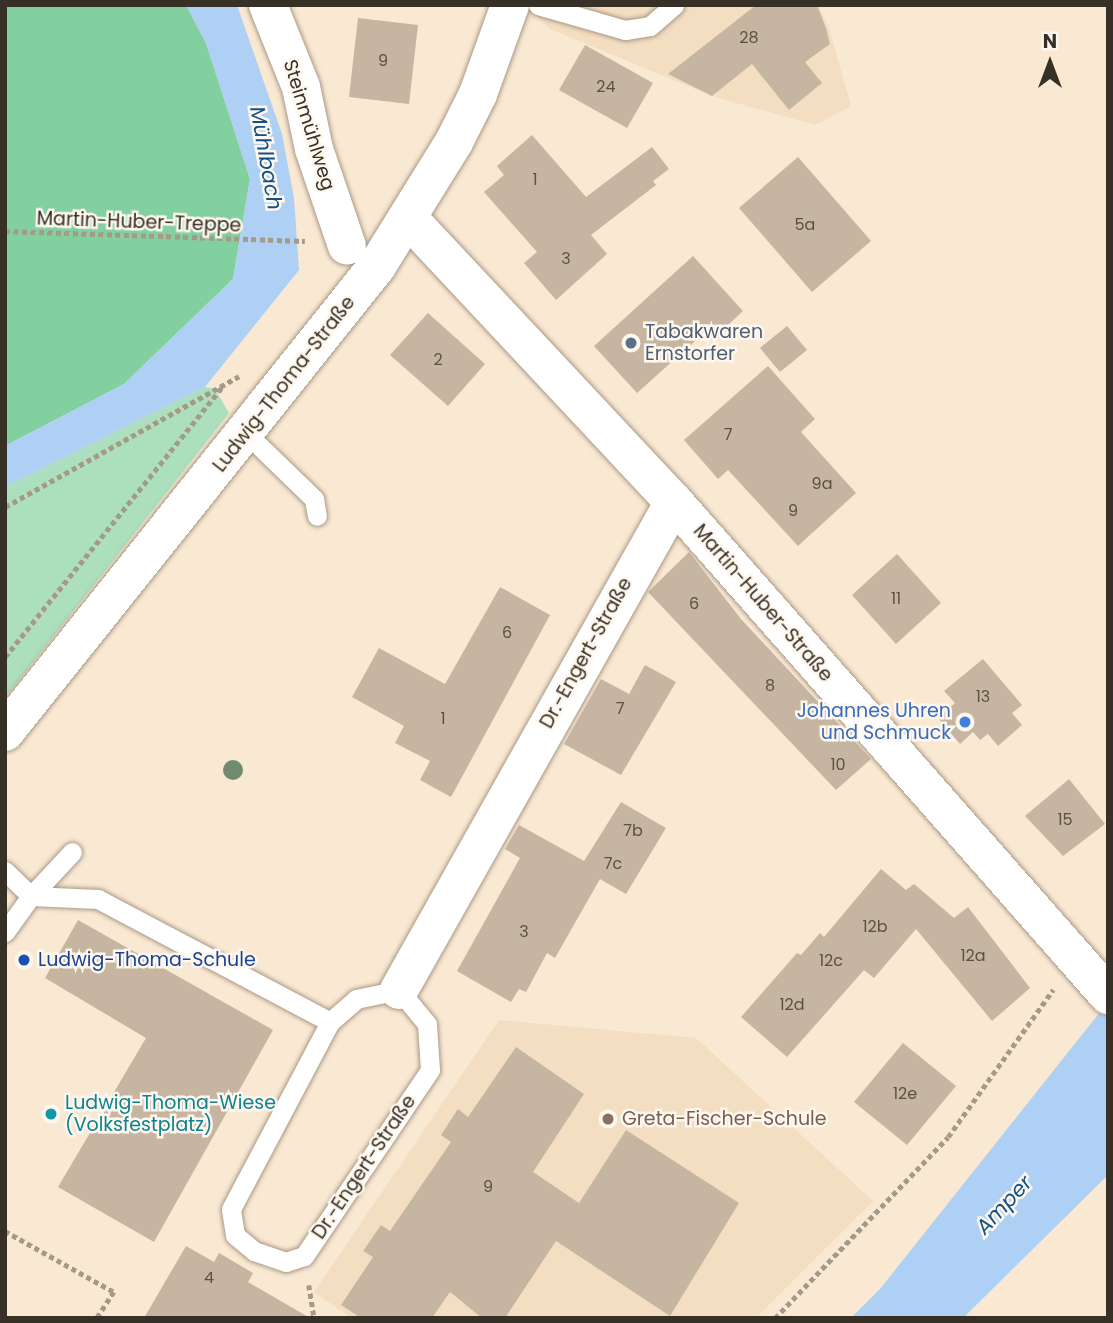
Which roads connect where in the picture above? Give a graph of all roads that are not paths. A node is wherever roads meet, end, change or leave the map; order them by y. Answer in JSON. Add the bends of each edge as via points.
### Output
{"nodes":[{"id":1,"x":268,"y":5,"type":"edge"},
{"id":2,"x":510,"y":5,"type":"edge"},
{"id":3,"x":538,"y":5,"type":"edge"},
{"id":4,"x":674,"y":5,"type":"edge"},
{"id":5,"x":409,"y":219,"type":"junction"},
{"id":6,"x":330,"y":243,"type":"road end"},
{"id":7,"x":246,"y":433,"type":"junction"},
{"id":8,"x":674,"y":502,"type":"junction"},
{"id":9,"x":317,"y":516,"type":"dead end"},
{"id":10,"x":5,"y":732,"type":"edge"},
{"id":11,"x":72,"y":852,"type":"dead end"},
{"id":12,"x":5,"y":871,"type":"edge"},
{"id":13,"x":31,"y":896,"type":"junction"},
{"id":14,"x":5,"y":932,"type":"edge"},
{"id":15,"x":1090,"y":974,"type":"edge"},
{"id":16,"x":399,"y":990,"type":"junction"},
{"id":17,"x":330,"y":1022,"type":"junction"}],
"edges":[{"from":1,"to":6,"type":"street","name":"Steinmühlweg","via":[[301,87]]},
{"from":2,"to":5,"type":"street","name":"Ludwig-Thoma-Straße","via":[[478,94]]},
{"from":3,"to":4,"type":"lane","via":[[625,30],[650,26]]},
{"from":5,"to":7,"type":"street","name":"Ludwig-Thoma-Straße"},
{"from":5,"to":8,"type":"street","name":"Martin-Huber-Straße"},
{"from":7,"to":9,"type":"lane","via":[[314,499]]},
{"from":7,"to":10,"type":"street","name":"Ludwig-Thoma-Straße"},
{"from":8,"to":15,"type":"street","name":"Martin-Huber-Straße"},
{"from":8,"to":16,"type":"street","name":"Dr.-Engert-Straße","via":[[629,560]]},
{"from":11,"to":13,"type":"lane"},
{"from":12,"to":13,"type":"lane"},
{"from":13,"to":14,"type":"lane"},
{"from":13,"to":17,"type":"lane","via":[[98,898]]},
{"from":16,"to":17,"type":"lane","name":"Dr.-Engert-Straße","via":[[356,999]]},
{"from":16,"to":17,"type":"lane","name":"Dr.-Engert-Straße","via":[[427,1024],[430,1070],[304,1256],[286,1262],[254,1251],[235,1235],[231,1209]]}]}
